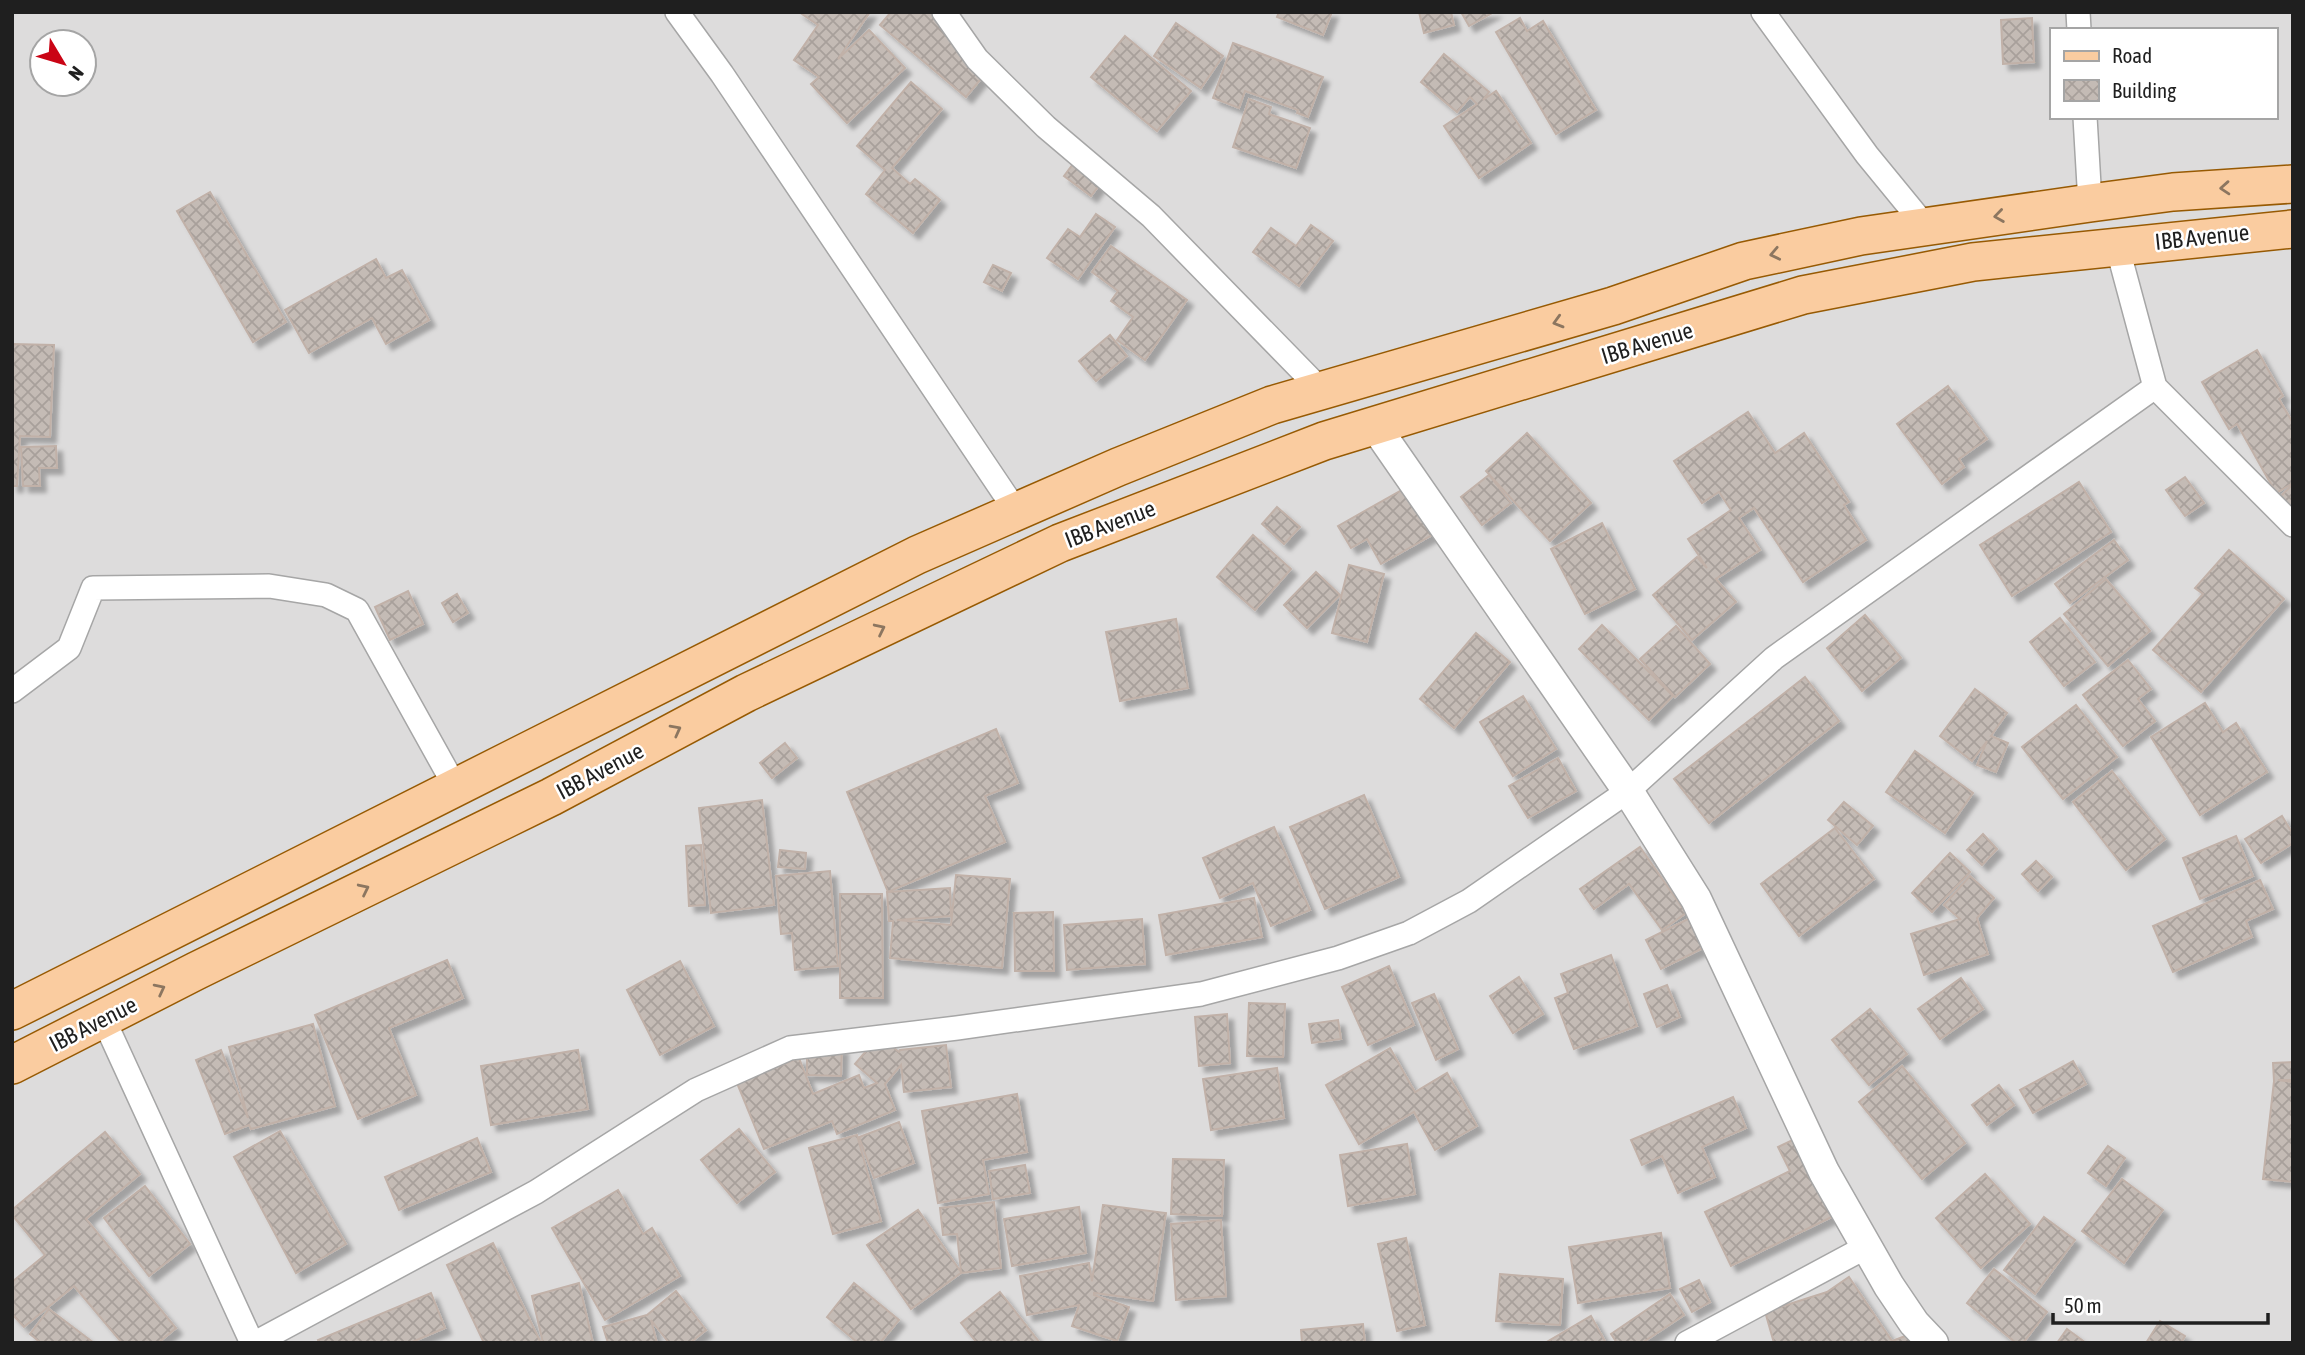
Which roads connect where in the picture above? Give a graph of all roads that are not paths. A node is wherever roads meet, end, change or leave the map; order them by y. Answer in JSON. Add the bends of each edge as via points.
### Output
{"nodes":[{"id":1,"x":677,"y":12,"type":"edge"},
{"id":2,"x":944,"y":12,"type":"edge"},
{"id":3,"x":1763,"y":12,"type":"edge"},
{"id":4,"x":2085,"y":119,"type":"edge"},
{"id":5,"x":2293,"y":184,"type":"edge"},
{"id":6,"x":2090,"y":203,"type":"junction"},
{"id":7,"x":1926,"y":227,"type":"junction"},
{"id":8,"x":2293,"y":229,"type":"edge"},
{"id":9,"x":2117,"y":246,"type":"junction"},
{"id":10,"x":2155,"y":387,"type":"junction"},
{"id":11,"x":1321,"y":390,"type":"junction"},
{"id":12,"x":1375,"y":426,"type":"junction"},
{"id":13,"x":1016,"y":511,"type":"junction"},
{"id":14,"x":2293,"y":525,"type":"edge"},
{"id":15,"x":12,"y":691,"type":"edge"},
{"id":16,"x":456,"y":788,"type":"junction"},
{"id":17,"x":1628,"y":791,"type":"junction"},
{"id":18,"x":12,"y":1011,"type":"edge"},
{"id":19,"x":103,"y":1018,"type":"junction"},
{"id":20,"x":12,"y":1065,"type":"edge"},
{"id":21,"x":1867,"y":1247,"type":"junction"},
{"id":22,"x":254,"y":1343,"type":"edge"},
{"id":23,"x":1687,"y":1343,"type":"edge"},
{"id":24,"x":1933,"y":1343,"type":"edge"}],
"edges":[{"from":1,"to":13,"type":"street"},
{"from":2,"to":11,"type":"street","via":[[977,59],[1046,127],[1152,216]]},
{"from":3,"to":7,"type":"street","via":[[1867,155]]},
{"from":4,"to":6,"type":"street"},
{"from":5,"to":6,"type":"main road","one_way":true},
{"from":6,"to":7,"type":"main road","one_way":true},
{"from":7,"to":11,"type":"main road","one_way":true,"via":[[1744,261],[1613,306]]},
{"from":8,"to":9,"type":"main road","name":"IBB Avenue"},
{"from":9,"to":10,"type":"street"},
{"from":9,"to":12,"type":"main road","name":"IBB Avenue","via":[[1973,262],[1803,295]]},
{"from":10,"to":14,"type":"street"},
{"from":10,"to":17,"type":"street","via":[[1774,657]]},
{"from":11,"to":13,"type":"main road","via":[[1259,410]]},
{"from":12,"to":17,"type":"street"},
{"from":19,"to":12,"type":"main road","name":"IBB Avenue","one_way":true,"via":[[551,797],[746,693],[1060,543],[1324,441]]},
{"from":13,"to":16,"type":"main road","via":[[917,555]]},
{"from":15,"to":16,"type":"street","via":[[69,648],[93,589],[269,586],[326,595],[356,610]]},
{"from":16,"to":18,"type":"main road"},
{"from":17,"to":21,"type":"street","via":[[1696,899],[1824,1172]]},
{"from":17,"to":22,"type":"street","via":[[1469,901],[1409,933],[1338,958],[1201,994],[790,1048],[696,1090],[536,1192]]},
{"from":19,"to":20,"type":"main road","name":"IBB Avenue"},
{"from":19,"to":22,"type":"street"},
{"from":21,"to":23,"type":"street"},
{"from":21,"to":24,"type":"street","via":[[1914,1323]]}]}
